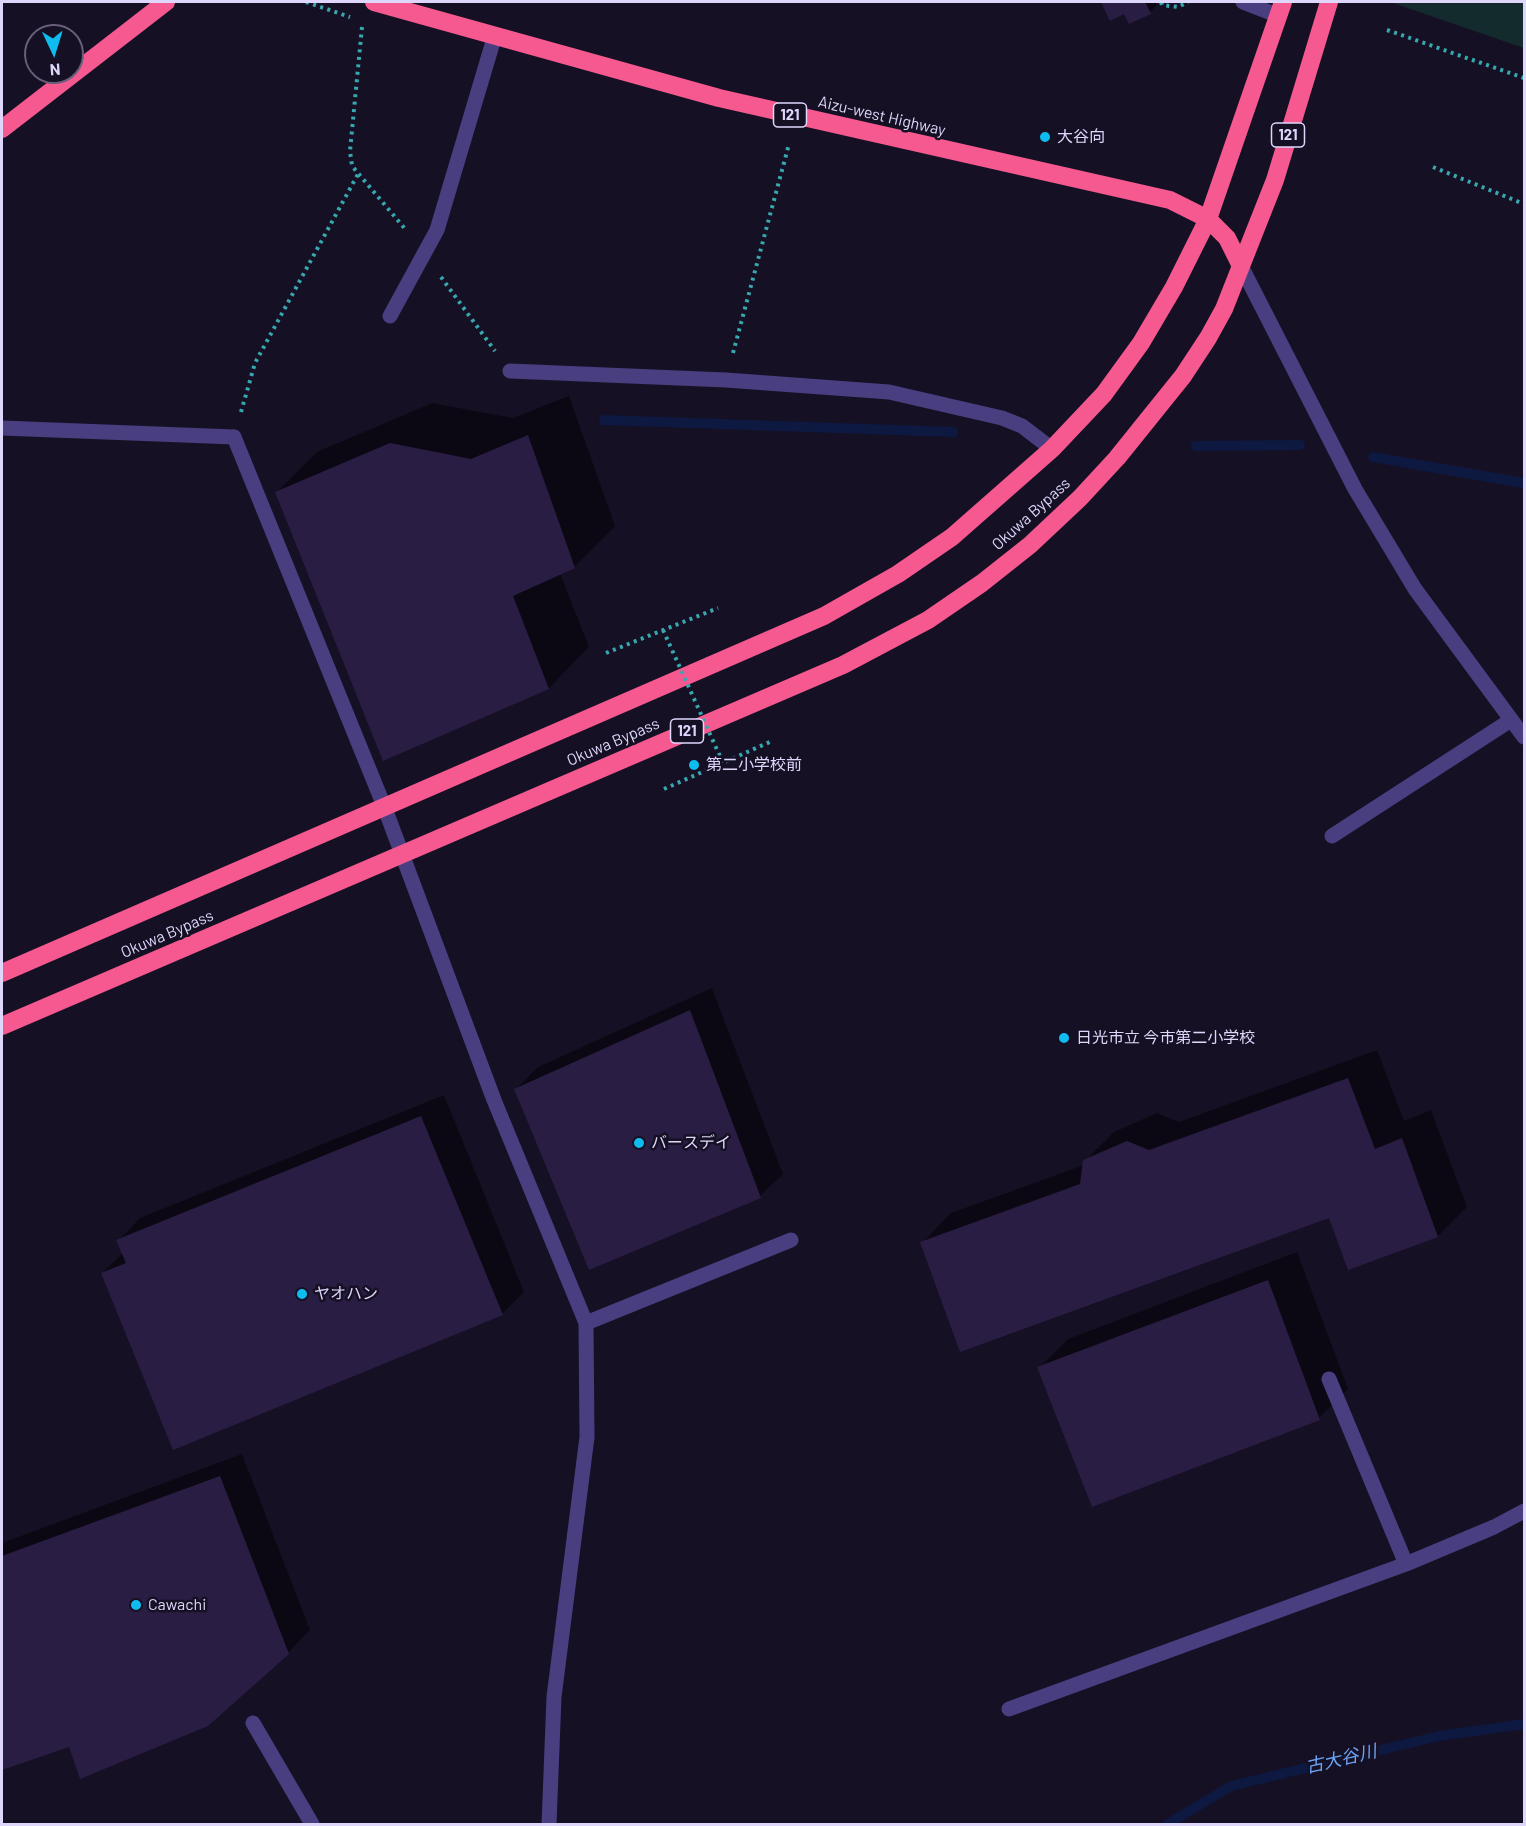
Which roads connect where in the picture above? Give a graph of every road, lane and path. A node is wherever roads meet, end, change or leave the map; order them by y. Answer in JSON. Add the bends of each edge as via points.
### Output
{"nodes":[{"id":1,"x":166,"y":2,"type":"edge"},
{"id":2,"x":306,"y":2,"type":"edge"},
{"id":3,"x":374,"y":2,"type":"edge"},
{"id":4,"x":1161,"y":2,"type":"edge"},
{"id":5,"x":1188,"y":2,"type":"edge"},
{"id":6,"x":1243,"y":2,"type":"edge"},
{"id":7,"x":1329,"y":2,"type":"edge"},
{"id":8,"x":1281,"y":9,"type":"edge"},
{"id":9,"x":354,"y":18,"type":"dead end"},
{"id":10,"x":363,"y":21,"type":"dead end"},
{"id":11,"x":1387,"y":30,"type":"dead end"},
{"id":12,"x":495,"y":35,"type":"junction"},
{"id":13,"x":1524,"y":78,"type":"edge"},
{"id":14,"x":2,"y":129,"type":"edge"},
{"id":15,"x":789,"y":144,"type":"dead end"},
{"id":16,"x":1433,"y":167,"type":"dead end"},
{"id":17,"x":358,"y":174,"type":"junction"},
{"id":18,"x":1524,"y":204,"type":"edge"},
{"id":19,"x":1208,"y":219,"type":"junction"},
{"id":20,"x":423,"y":252,"type":"junction"},
{"id":21,"x":1241,"y":266,"type":"junction"},
{"id":22,"x":390,"y":316,"type":"dead end"},
{"id":23,"x":510,"y":371,"type":"joint"},
{"id":24,"x":726,"y":380,"type":"junction"},
{"id":25,"x":248,"y":388,"type":"dead end"},
{"id":26,"x":2,"y":428,"type":"edge"},
{"id":27,"x":1052,"y":449,"type":"junction"},
{"id":28,"x":718,"y":608,"type":"dead end"},
{"id":29,"x":663,"y":630,"type":"junction"},
{"id":30,"x":606,"y":653,"type":"dead end"},
{"id":31,"x":1511,"y":720,"type":"junction"},
{"id":32,"x":1524,"y":737,"type":"edge"},
{"id":33,"x":772,"y":741,"type":"dead end"},
{"id":34,"x":723,"y":763,"type":"junction"},
{"id":35,"x":664,"y":789,"type":"dead end"},
{"id":36,"x":384,"y":806,"type":"junction"},
{"id":37,"x":1332,"y":836,"type":"dead end"},
{"id":38,"x":402,"y":854,"type":"junction"},
{"id":39,"x":2,"y":973,"type":"edge"},
{"id":40,"x":2,"y":1026,"type":"edge"},
{"id":41,"x":790,"y":1240,"type":"dead end"},
{"id":42,"x":586,"y":1323,"type":"junction"},
{"id":43,"x":1329,"y":1379,"type":"dead end"},
{"id":44,"x":1524,"y":1511,"type":"edge"},
{"id":45,"x":1406,"y":1564,"type":"junction"},
{"id":46,"x":1008,"y":1708,"type":"dead end"},
{"id":47,"x":253,"y":1722,"type":"dead end"},
{"id":48,"x":312,"y":1824,"type":"edge"},
{"id":49,"x":549,"y":1824,"type":"edge"}],
"edges":[{"from":1,"to":14,"type":"highway"},
{"from":2,"to":9,"type":"path"},
{"from":3,"to":12,"type":"highway","name":"Aizu-west Highway","number":"121"},
{"from":4,"to":5,"type":"path","via":[[1178,8]]},
{"from":6,"to":8,"type":"street"},
{"from":7,"to":21,"type":"highway","number":"121","via":[[1275,180]]},
{"from":8,"to":19,"type":"highway"},
{"from":10,"to":17,"type":"path","via":[[350,151],[352,166]]},
{"from":11,"to":13,"type":"path"},
{"from":12,"to":19,"type":"highway","name":"Aizu-west Highway","number":"121","via":[[719,98],[1170,201]]},
{"from":12,"to":20,"type":"street","via":[[437,230]]},
{"from":15,"to":24,"type":"path"},
{"from":16,"to":18,"type":"path"},
{"from":17,"to":20,"type":"path"},
{"from":17,"to":25,"type":"path","via":[[255,363]]},
{"from":19,"to":21,"type":"highway","name":"Aizu-west Highway","number":"121","via":[[1227,238]]},
{"from":19,"to":27,"type":"highway","name":"Okuwa Bypass","via":[[1141,343],[1104,394]]},
{"from":20,"to":22,"type":"street"},
{"from":20,"to":23,"type":"path"},
{"from":21,"to":31,"type":"street","via":[[1355,489],[1415,589]]},
{"from":21,"to":38,"type":"highway","name":"Okuwa Bypass","number":"121","via":[[1208,339],[1117,458],[1030,545],[982,583],[928,620],[843,664]]},
{"from":23,"to":24,"type":"street"},
{"from":24,"to":27,"type":"street","via":[[889,392],[1002,418],[1022,426]]},
{"from":26,"to":36,"type":"street","via":[[234,437]]},
{"from":27,"to":36,"type":"highway","name":"Okuwa Bypass","via":[[952,537],[898,574],[824,616]]},
{"from":28,"to":29,"type":"path"},
{"from":29,"to":30,"type":"path"},
{"from":29,"to":34,"type":"path","bridge":true},
{"from":31,"to":32,"type":"street"},
{"from":31,"to":37,"type":"street"},
{"from":33,"to":34,"type":"path"},
{"from":34,"to":35,"type":"path"},
{"from":36,"to":38,"type":"street"},
{"from":36,"to":39,"type":"highway","name":"Okuwa Bypass"},
{"from":38,"to":40,"type":"highway","name":"Okuwa Bypass","number":"121"},
{"from":38,"to":42,"type":"street","via":[[494,1100]]},
{"from":41,"to":42,"type":"street"},
{"from":42,"to":49,"type":"street","via":[[587,1437],[554,1696]]},
{"from":43,"to":45,"type":"street"},
{"from":44,"to":45,"type":"street"},
{"from":45,"to":46,"type":"street"},
{"from":47,"to":48,"type":"street"}]}
